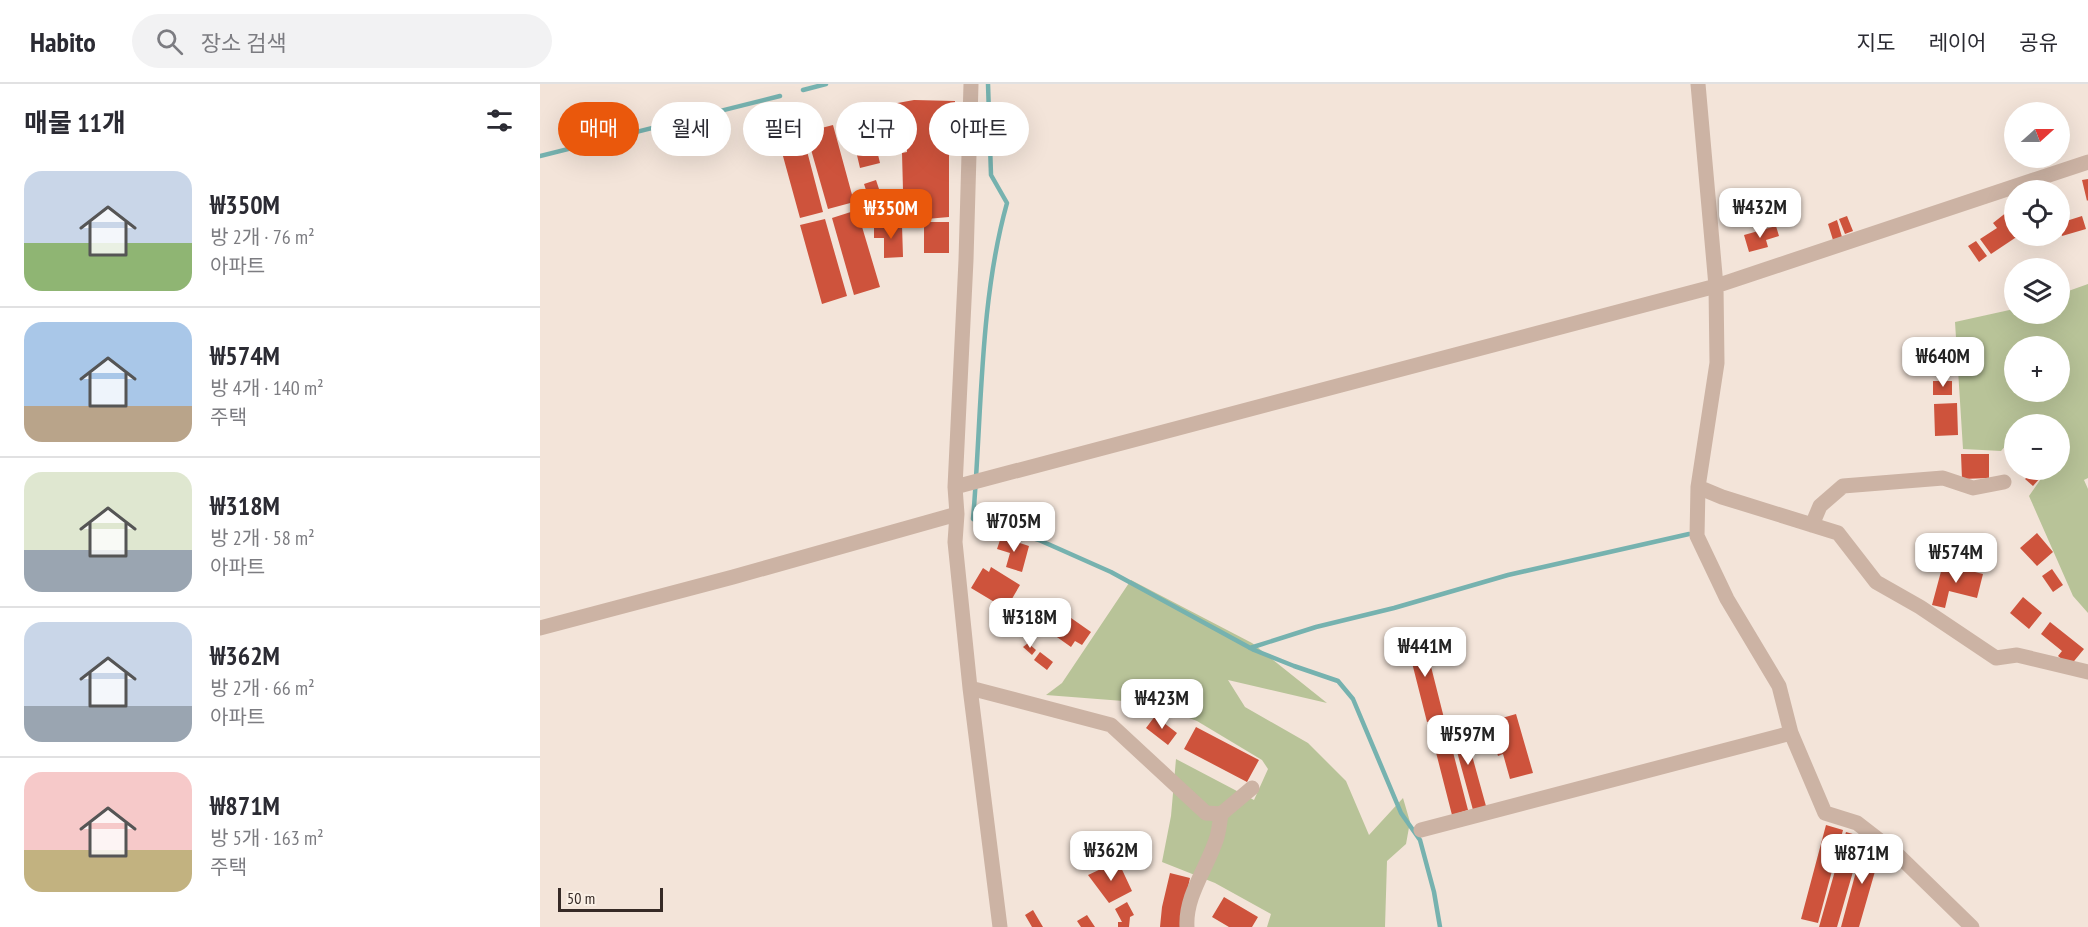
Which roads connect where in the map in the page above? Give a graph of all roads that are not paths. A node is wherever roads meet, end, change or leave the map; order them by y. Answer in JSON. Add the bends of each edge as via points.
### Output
{"nodes":[{"id":1,"x":971,"y":84,"type":"edge"},
{"id":2,"x":1698,"y":84,"type":"edge"},
{"id":3,"x":2088,"y":162,"type":"edge"},
{"id":4,"x":1716,"y":286,"type":"junction"},
{"id":5,"x":2004,"y":482,"type":"dead end"},
{"id":6,"x":969,"y":483,"type":"junction"},
{"id":7,"x":1698,"y":487,"type":"junction"},
{"id":8,"x":957,"y":514,"type":"junction"},
{"id":9,"x":1812,"y":525,"type":"junction"},
{"id":10,"x":540,"y":628,"type":"edge"},
{"id":11,"x":2088,"y":672,"type":"edge"},
{"id":12,"x":970,"y":688,"type":"junction"},
{"id":13,"x":1791,"y":733,"type":"junction"},
{"id":14,"x":1252,"y":788,"type":"dead end"},
{"id":15,"x":1221,"y":814,"type":"junction"},
{"id":16,"x":1421,"y":830,"type":"dead end"},
{"id":17,"x":1000,"y":927,"type":"edge"},
{"id":18,"x":1187,"y":927,"type":"edge"},
{"id":19,"x":1972,"y":927,"type":"edge"}],
"edges":[{"from":1,"to":6,"type":"street","via":[[966,261]]},
{"from":2,"to":4,"type":"street"},
{"from":3,"to":4,"type":"street"},
{"from":4,"to":6,"type":"street"},
{"from":4,"to":7,"type":"street","via":[[1717,363]]},
{"from":5,"to":9,"type":"street","via":[[1972,488],[1943,478],[1843,486],[1820,506]]},
{"from":6,"to":8,"type":"street"},
{"from":7,"to":9,"type":"street"},
{"from":7,"to":13,"type":"street","via":[[1697,536],[1727,599],[1779,686]]},
{"from":8,"to":10,"type":"street"},
{"from":8,"to":12,"type":"street","via":[[955,542]]},
{"from":9,"to":11,"type":"street","via":[[1838,533],[1876,582],[1996,658],[2017,655]]},
{"from":12,"to":15,"type":"street","via":[[1111,725],[1206,813]]},
{"from":12,"to":17,"type":"street"},
{"from":13,"to":16,"type":"street"},
{"from":13,"to":19,"type":"street","via":[[1825,813],[1857,823]]},
{"from":14,"to":15,"type":"street"},
{"from":15,"to":18,"type":"street","via":[[1218,836],[1186,917]]}]}
